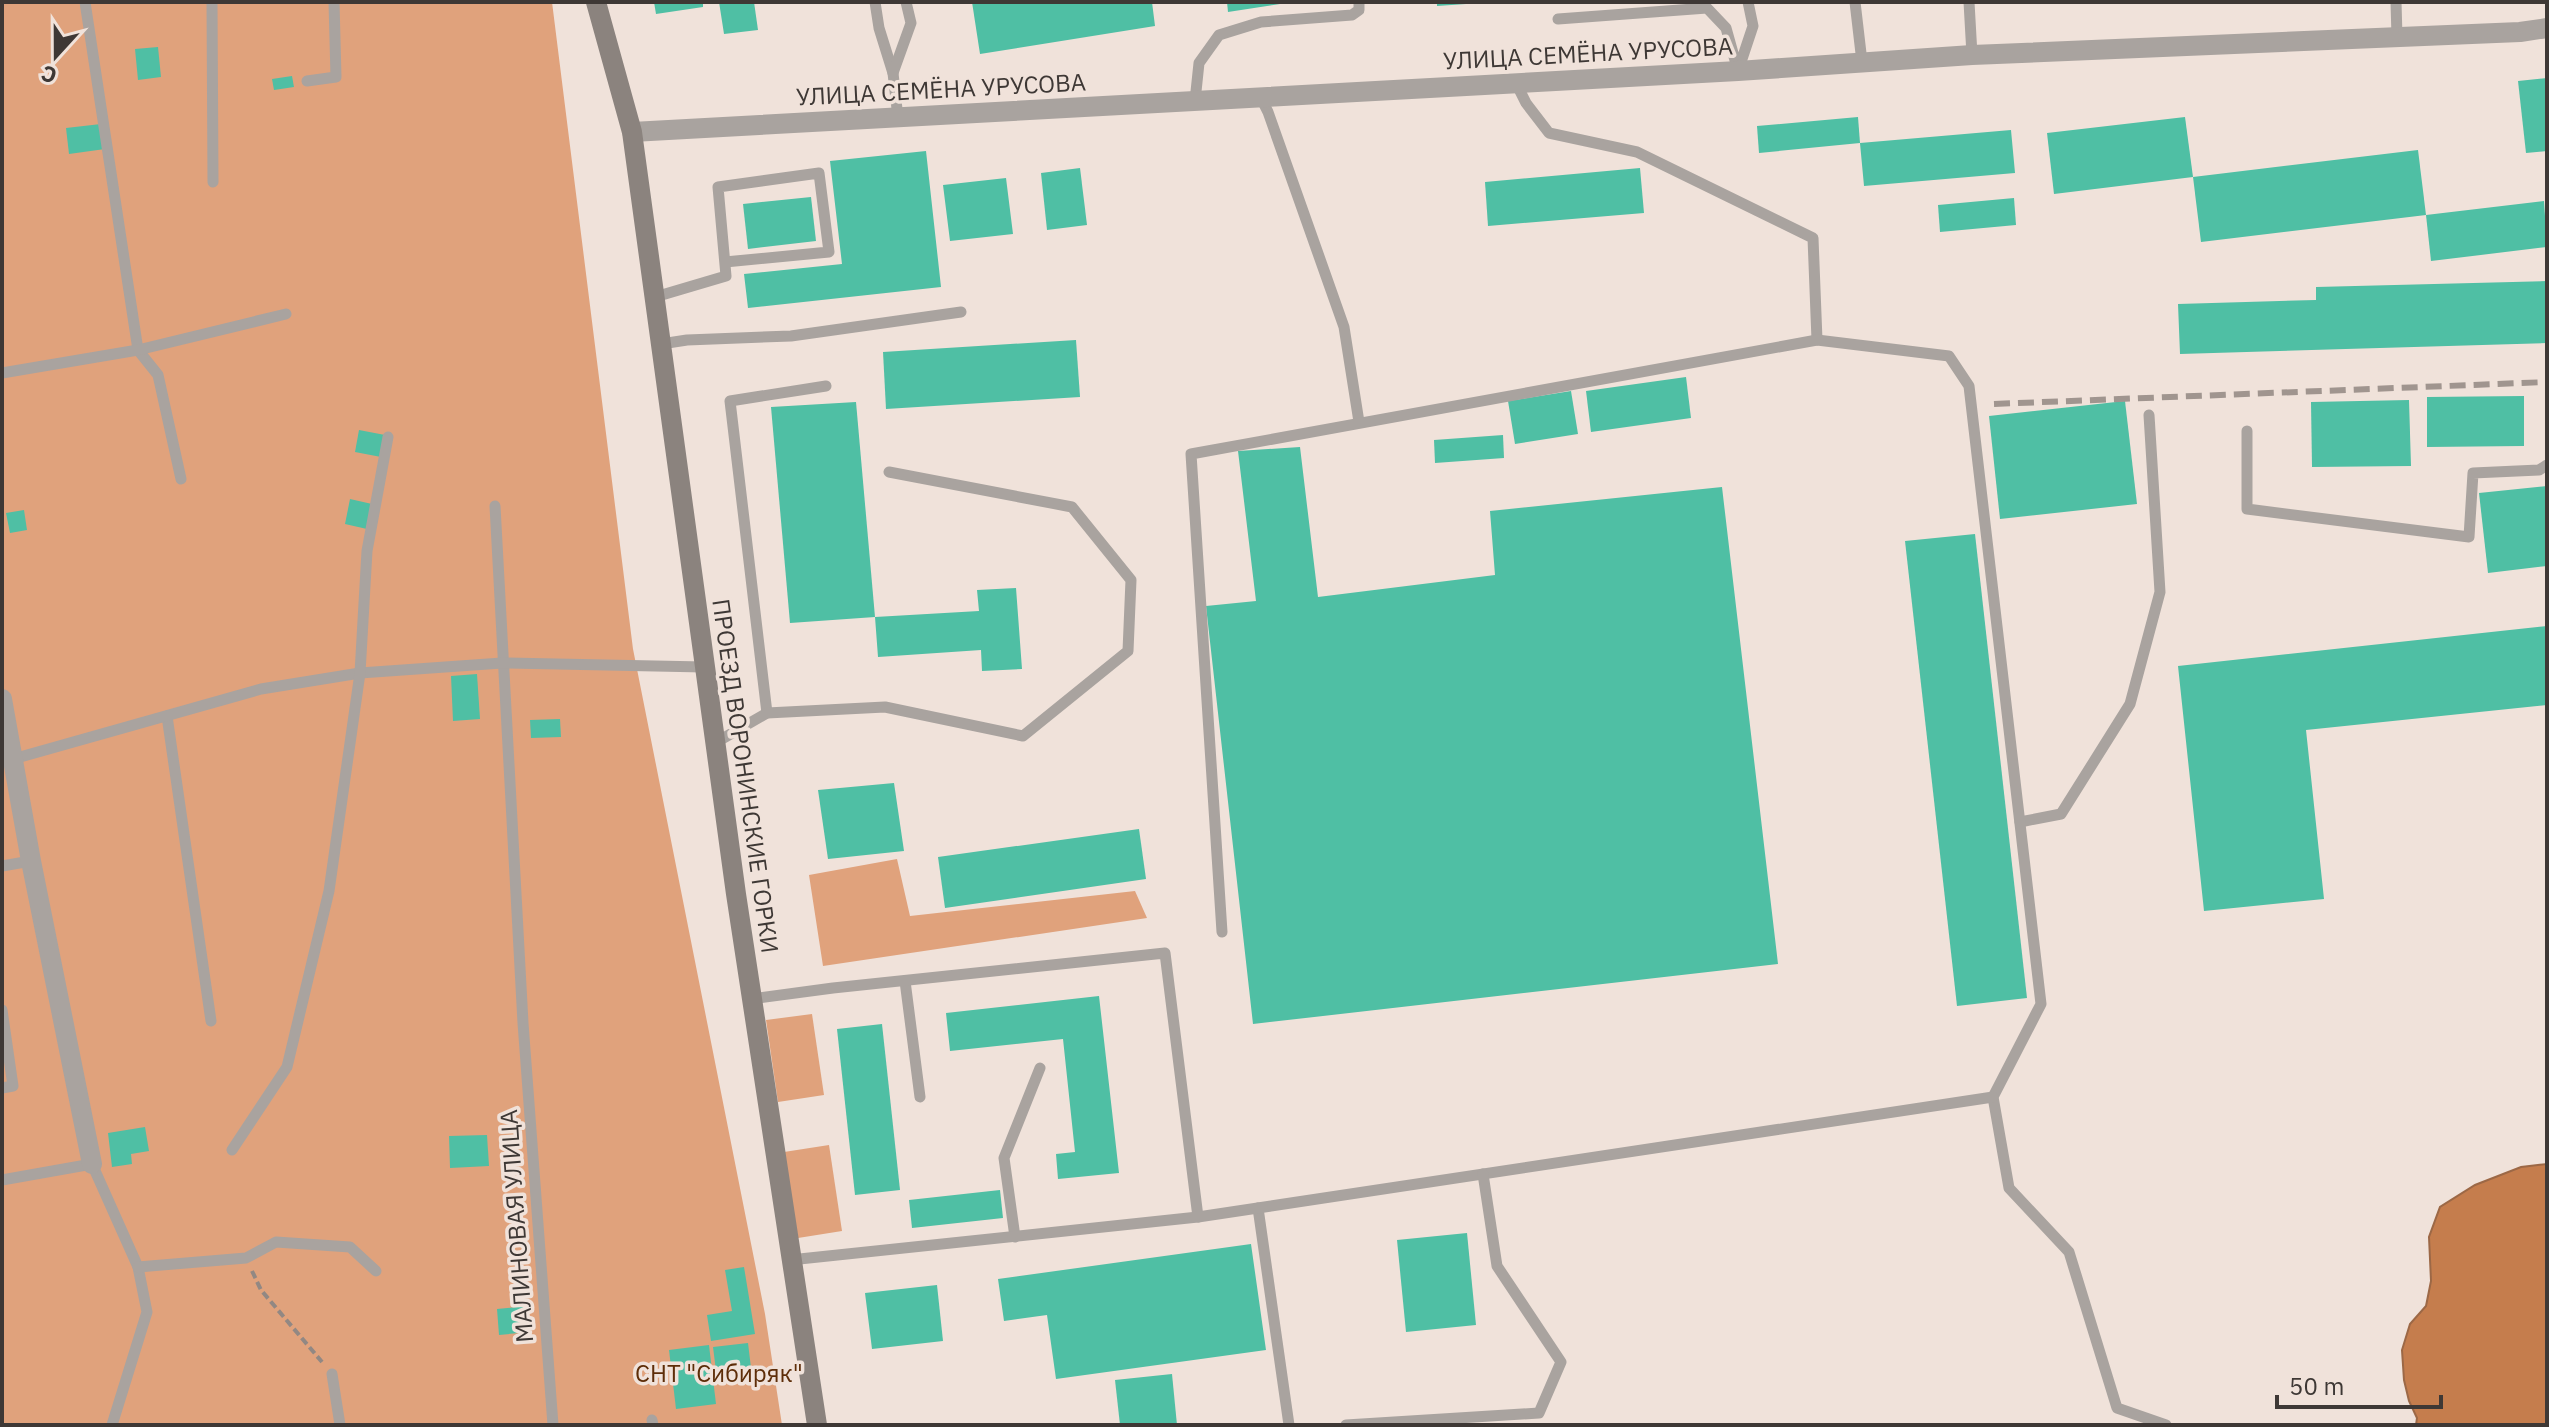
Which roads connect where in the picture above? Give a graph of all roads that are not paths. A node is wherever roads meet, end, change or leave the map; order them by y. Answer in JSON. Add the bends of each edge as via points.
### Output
{"nodes":[{"id":1,"x":85,"y":2,"type":"edge"},
{"id":2,"x":212,"y":2,"type":"edge"},
{"id":3,"x":334,"y":2,"type":"edge"},
{"id":4,"x":596,"y":2,"type":"edge"},
{"id":5,"x":875,"y":2,"type":"edge"},
{"id":6,"x":906,"y":2,"type":"edge"},
{"id":7,"x":1359,"y":2,"type":"edge"},
{"id":8,"x":1748,"y":2,"type":"edge"},
{"id":9,"x":1855,"y":2,"type":"edge"},
{"id":10,"x":1969,"y":2,"type":"edge"},
{"id":11,"x":2396,"y":2,"type":"edge"},
{"id":12,"x":1558,"y":19,"type":"dead end"},
{"id":13,"x":2547,"y":28,"type":"edge"},
{"id":14,"x":2397,"y":37,"type":"junction"},
{"id":15,"x":1972,"y":55,"type":"junction"},
{"id":16,"x":1862,"y":62,"type":"junction"},
{"id":17,"x":1738,"y":71,"type":"junction"},
{"id":18,"x":893,"y":73,"type":"junction"},
{"id":19,"x":307,"y":81,"type":"dead end"},
{"id":20,"x":1516,"y":83,"type":"junction"},
{"id":21,"x":1261,"y":98,"type":"junction"},
{"id":22,"x":1195,"y":101,"type":"junction"},
{"id":23,"x":898,"y":118,"type":"junction"},
{"id":24,"x":632,"y":132,"type":"junction"},
{"id":25,"x":213,"y":182,"type":"dead end"},
{"id":26,"x":725,"y":262,"type":"junction"},
{"id":27,"x":655,"y":297,"type":"junction"},
{"id":28,"x":961,"y":312,"type":"dead end"},
{"id":29,"x":286,"y":314,"type":"dead end"},
{"id":30,"x":1817,"y":340,"type":"junction"},
{"id":31,"x":661,"y":344,"type":"junction"},
{"id":32,"x":138,"y":350,"type":"junction"},
{"id":33,"x":2,"y":373,"type":"edge"},
{"id":34,"x":826,"y":386,"type":"dead end"},
{"id":35,"x":2149,"y":415,"type":"dead end"},
{"id":36,"x":1359,"y":422,"type":"junction"},
{"id":37,"x":2247,"y":431,"type":"dead end"},
{"id":38,"x":388,"y":437,"type":"dead end"},
{"id":39,"x":2547,"y":465,"type":"edge"},
{"id":40,"x":889,"y":472,"type":"dead end"},
{"id":41,"x":181,"y":479,"type":"dead end"},
{"id":42,"x":495,"y":506,"type":"dead end"},
{"id":43,"x":502,"y":663,"type":"junction"},
{"id":44,"x":704,"y":667,"type":"junction"},
{"id":45,"x":360,"y":673,"type":"junction"},
{"id":46,"x":2,"y":699,"type":"edge"},
{"id":47,"x":767,"y":713,"type":"junction"},
{"id":48,"x":167,"y":716,"type":"junction"},
{"id":49,"x":715,"y":743,"type":"junction"},
{"id":50,"x":13,"y":759,"type":"junction"},
{"id":51,"x":2020,"y":822,"type":"junction"},
{"id":52,"x":31,"y":861,"type":"junction"},
{"id":53,"x":2,"y":866,"type":"edge"},
{"id":54,"x":1222,"y":932,"type":"dead end"},
{"id":55,"x":905,"y":981,"type":"junction"},
{"id":56,"x":751,"y":999,"type":"junction"},
{"id":57,"x":2,"y":1010,"type":"edge"},
{"id":58,"x":211,"y":1021,"type":"dead end"},
{"id":59,"x":1040,"y":1068,"type":"dead end"},
{"id":60,"x":2,"y":1088,"type":"edge"},
{"id":61,"x":920,"y":1097,"type":"dead end"},
{"id":62,"x":1993,"y":1097,"type":"junction"},
{"id":63,"x":232,"y":1150,"type":"dead end"},
{"id":64,"x":92,"y":1164,"type":"junction"},
{"id":65,"x":1483,"y":1174,"type":"junction"},
{"id":66,"x":2,"y":1180,"type":"edge"},
{"id":67,"x":1258,"y":1208,"type":"junction"},
{"id":68,"x":1198,"y":1217,"type":"junction"},
{"id":69,"x":1015,"y":1237,"type":"junction"},
{"id":70,"x":790,"y":1260,"type":"junction"},
{"id":71,"x":138,"y":1267,"type":"junction"},
{"id":72,"x":376,"y":1271,"type":"dead end"},
{"id":73,"x":332,"y":1374,"type":"road end"},
{"id":74,"x":112,"y":1425,"type":"edge"},
{"id":75,"x":340,"y":1425,"type":"edge"},
{"id":76,"x":553,"y":1425,"type":"edge"},
{"id":77,"x":817,"y":1425,"type":"edge"},
{"id":78,"x":1289,"y":1425,"type":"edge"},
{"id":79,"x":1346,"y":1425,"type":"edge"},
{"id":80,"x":2166,"y":1425,"type":"edge"}],
"edges":[{"from":1,"to":32,"type":"lane"},
{"from":2,"to":25,"type":"lane"},
{"from":3,"to":19,"type":"lane","via":[[336,77]]},
{"from":4,"to":24,"type":"street","name":"ПРОЕЗД ВОРОНИНСКИЕ ГОРКИ"},
{"from":5,"to":18,"type":"lane"},
{"from":6,"to":18,"type":"lane","via":[[911,23]]},
{"from":7,"to":22,"type":"lane","via":[[1352,15],[1261,22],[1219,35],[1199,63]]},
{"from":8,"to":17,"type":"lane","via":[[1753,26]]},
{"from":9,"to":16,"type":"lane"},
{"from":10,"to":15,"type":"lane"},
{"from":11,"to":14,"type":"lane"},
{"from":12,"to":17,"type":"lane","via":[[1707,8],[1726,28]]},
{"from":13,"to":14,"type":"street","name":"УЛИЦА СЕМЁНА УРУСОВА"},
{"from":14,"to":15,"type":"street","name":"УЛИЦА СЕМЁНА УРУСОВА"},
{"from":15,"to":16,"type":"street","name":"УЛИЦА СЕМЁНА УРУСОВА"},
{"from":16,"to":17,"type":"street","name":"УЛИЦА СЕМЁНА УРУСОВА"},
{"from":17,"to":20,"type":"street","name":"УЛИЦА СЕМЁНА УРУСОВА"},
{"from":18,"to":23,"type":"lane"},
{"from":20,"to":21,"type":"street","name":"УЛИЦА СЕМЁНА УРУСОВА"},
{"from":20,"to":30,"type":"lane","via":[[1549,133],[1637,152],[1813,238]]},
{"from":21,"to":22,"type":"street","name":"УЛИЦА СЕМЁНА УРУСОВА"},
{"from":21,"to":36,"type":"lane","via":[[1344,327]]},
{"from":22,"to":23,"type":"street","name":"УЛИЦА СЕМЁНА УРУСОВА"},
{"from":23,"to":24,"type":"street","name":"УЛИЦА СЕМЁНА УРУСОВА"},
{"from":24,"to":27,"type":"street","name":"ПРОЕЗД ВОРОНИНСКИЕ ГОРКИ"},
{"from":26,"to":26,"type":"lane","via":[[718,187],[819,173],[829,252]]},
{"from":26,"to":27,"type":"lane","via":[[726,276]]},
{"from":27,"to":31,"type":"street","name":"ПРОЕЗД ВОРОНИНСКИЕ ГОРКИ"},
{"from":28,"to":31,"type":"lane","via":[[791,336]]},
{"from":29,"to":32,"type":"lane"},
{"from":30,"to":36,"type":"lane"},
{"from":30,"to":51,"type":"lane","via":[[1949,356],[1969,386]]},
{"from":31,"to":44,"type":"street","name":"ПРОЕЗД ВОРОНИНСКИЕ ГОРКИ"},
{"from":32,"to":33,"type":"lane"},
{"from":32,"to":41,"type":"lane","via":[[158,375]]},
{"from":34,"to":47,"type":"lane","via":[[730,401]]},
{"from":35,"to":51,"type":"lane","via":[[2160,592],[2130,704],[2061,814]]},
{"from":36,"to":54,"type":"lane","via":[[1191,454]]},
{"from":37,"to":39,"type":"lane","via":[[2247,509],[2469,537],[2473,473],[2539,470]]},
{"from":38,"to":45,"type":"lane","via":[[367,551]]},
{"from":40,"to":47,"type":"lane","via":[[1072,507],[1131,580],[1128,651],[1023,736],[885,707]]},
{"from":42,"to":43,"type":"lane","name":"МАЛИНОВАЯ УЛИЦА"},
{"from":43,"to":44,"type":"lane"},
{"from":43,"to":45,"type":"lane"},
{"from":43,"to":76,"type":"lane","name":"МАЛИНОВАЯ УЛИЦА"},
{"from":44,"to":49,"type":"street","name":"ПРОЕЗД ВОРОНИНСКИЕ ГОРКИ"},
{"from":45,"to":48,"type":"lane","via":[[261,689]]},
{"from":45,"to":63,"type":"lane","via":[[329,891],[287,1067]]},
{"from":46,"to":50,"type":"street"},
{"from":47,"to":49,"type":"lane"},
{"from":48,"to":50,"type":"lane"},
{"from":48,"to":58,"type":"lane"},
{"from":49,"to":56,"type":"street","name":"ПРОЕЗД ВОРОНИНСКИЕ ГОРКИ"},
{"from":50,"to":52,"type":"street"},
{"from":51,"to":62,"type":"lane","via":[[2041,1004]]},
{"from":52,"to":53,"type":"lane"},
{"from":52,"to":64,"type":"street"},
{"from":55,"to":56,"type":"lane"},
{"from":55,"to":61,"type":"lane"},
{"from":55,"to":68,"type":"lane","via":[[1165,953]]},
{"from":56,"to":70,"type":"street","name":"ПРОЕЗД ВОРОНИНСКИЕ ГОРКИ"},
{"from":57,"to":60,"type":"lane","via":[[13,1086]]},
{"from":59,"to":69,"type":"lane","via":[[1004,1158]]},
{"from":62,"to":65,"type":"lane"},
{"from":62,"to":80,"type":"lane","via":[[2009,1188],[2069,1252],[2117,1408]]},
{"from":64,"to":66,"type":"lane"},
{"from":64,"to":71,"type":"lane"},
{"from":65,"to":67,"type":"lane"},
{"from":65,"to":79,"type":"lane","via":[[1497,1266],[1561,1362],[1539,1413]]},
{"from":67,"to":68,"type":"lane"},
{"from":67,"to":78,"type":"lane"},
{"from":68,"to":69,"type":"lane"},
{"from":69,"to":70,"type":"lane"},
{"from":70,"to":77,"type":"street","name":"ПРОЕЗД ВОРОНИНСКИЕ ГОРКИ"},
{"from":71,"to":72,"type":"lane","via":[[246,1258],[276,1242],[350,1247]]},
{"from":71,"to":74,"type":"lane","via":[[147,1312]]},
{"from":73,"to":75,"type":"lane"}]}
